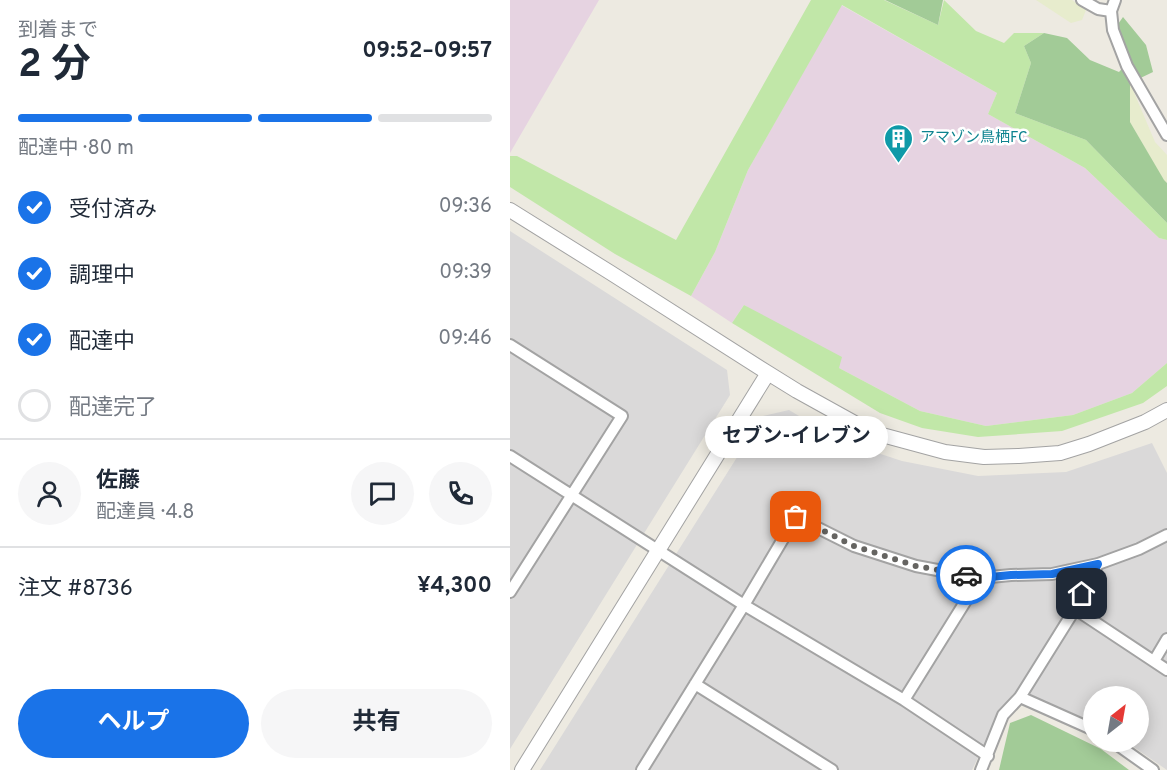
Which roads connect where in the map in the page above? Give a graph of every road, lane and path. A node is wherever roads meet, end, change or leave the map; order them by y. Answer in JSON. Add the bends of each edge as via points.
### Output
{"nodes":[{"id":1,"x":1082,"y":0,"type":"edge"},
{"id":2,"x":1113,"y":5,"type":"edge"},
{"id":3,"x":1167,"y":135,"type":"edge"},
{"id":4,"x":510,"y":210,"type":"edge"},
{"id":5,"x":510,"y":345,"type":"edge"},
{"id":6,"x":768,"y":373,"type":"junction"},
{"id":7,"x":1167,"y":410,"type":"edge"},
{"id":8,"x":510,"y":456,"type":"edge"},
{"id":9,"x":571,"y":494,"type":"junction"},
{"id":10,"x":1167,"y":535,"type":"edge"},
{"id":11,"x":657,"y":550,"type":"junction"},
{"id":12,"x":1098,"y":564,"type":"junction"},
{"id":13,"x":510,"y":569,"type":"edge"},
{"id":14,"x":520,"y":575,"type":"junction"},
{"id":15,"x":980,"y":578,"type":"junction"},
{"id":16,"x":510,"y":592,"type":"edge"},
{"id":17,"x":744,"y":605,"type":"junction"},
{"id":18,"x":1075,"y":609,"type":"junction"},
{"id":19,"x":1167,"y":639,"type":"edge"},
{"id":20,"x":1154,"y":661,"type":"junction"},
{"id":21,"x":1167,"y":670,"type":"edge"},
{"id":22,"x":695,"y":684,"type":"junction"},
{"id":23,"x":1020,"y":697,"type":"junction"},
{"id":24,"x":904,"y":700,"type":"junction"},
{"id":25,"x":1083,"y":725,"type":"edge"},
{"id":26,"x":1128,"y":752,"type":"edge"},
{"id":27,"x":988,"y":756,"type":"junction"},
{"id":28,"x":645,"y":769,"type":"edge"},
{"id":29,"x":522,"y":770,"type":"edge"},
{"id":30,"x":832,"y":770,"type":"edge"},
{"id":31,"x":981,"y":770,"type":"edge"},
{"id":32,"x":1153,"y":770,"type":"edge"}],
"edges":[{"from":1,"to":2,"type":"street","via":[[1098,9]]},
{"from":2,"to":3,"type":"street","via":[[1113,30],[1128,66]]},
{"from":4,"to":6,"type":"street"},
{"from":5,"to":9,"type":"street","via":[[622,416]]},
{"from":6,"to":7,"type":"street","via":[[871,432],[945,452],[984,457],[1060,453],[1117,434]]},
{"from":6,"to":11,"type":"street"},
{"from":8,"to":9,"type":"street"},
{"from":9,"to":11,"type":"street"},
{"from":9,"to":14,"type":"street"},
{"from":10,"to":12,"type":"street"},
{"from":11,"to":17,"type":"street"},
{"from":11,"to":29,"type":"street"},
{"from":12,"to":15,"type":"street","via":[[1052,574]]},
{"from":12,"to":18,"type":"street"},
{"from":13,"to":14,"type":"street"},
{"from":14,"to":16,"type":"street"},
{"from":15,"to":17,"type":"street","via":[[895,560],[854,546],[796,517]]},
{"from":15,"to":24,"type":"street"},
{"from":17,"to":22,"type":"street"},
{"from":17,"to":24,"type":"street"},
{"from":18,"to":20,"type":"street"},
{"from":18,"to":23,"type":"street"},
{"from":19,"to":20,"type":"street"},
{"from":20,"to":21,"type":"street"},
{"from":22,"to":28,"type":"street"},
{"from":22,"to":30,"type":"street"},
{"from":23,"to":25,"type":"street"},
{"from":23,"to":27,"type":"street","via":[[1003,715]]},
{"from":24,"to":27,"type":"street"},
{"from":26,"to":32,"type":"street"},
{"from":27,"to":31,"type":"street"}]}
